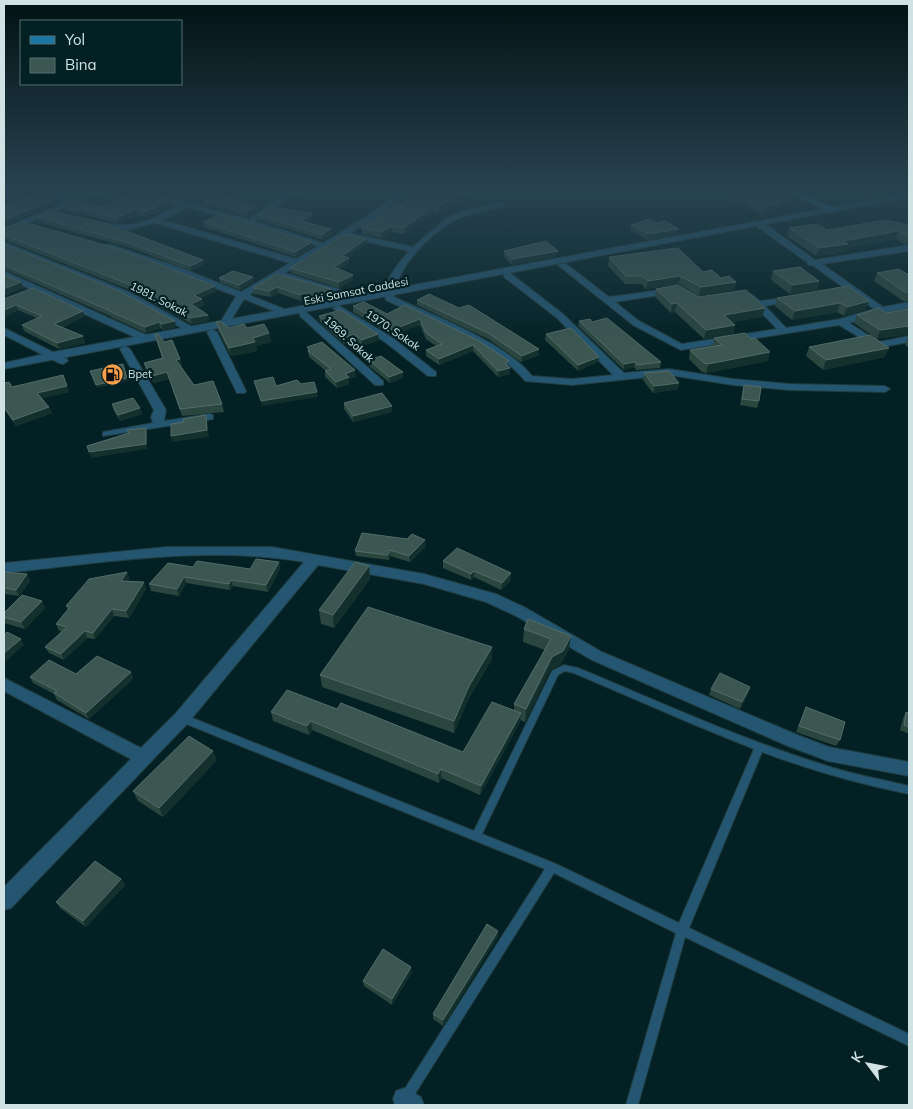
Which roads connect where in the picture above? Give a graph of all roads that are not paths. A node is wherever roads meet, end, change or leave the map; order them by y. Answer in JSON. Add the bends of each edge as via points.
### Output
{"nodes":[{"id":1,"x":6,"y":245,"type":"edge"},
{"id":2,"x":101,"y":245,"type":"edge"},
{"id":3,"x":238,"y":245,"type":"edge"},
{"id":4,"x":323,"y":245,"type":"edge"},
{"id":5,"x":392,"y":245,"type":"edge"},
{"id":6,"x":421,"y":245,"type":"edge"},
{"id":7,"x":638,"y":245,"type":"edge"},
{"id":8,"x":662,"y":245,"type":"edge"},
{"id":9,"x":786,"y":245,"type":"edge"},
{"id":10,"x":909,"y":248,"type":"edge"},
{"id":11,"x":415,"y":250,"type":"junction"},
{"id":12,"x":297,"y":262,"type":"junction"},
{"id":13,"x":811,"y":263,"type":"junction"},
{"id":14,"x":562,"y":265,"type":"junction"},
{"id":15,"x":4,"y":274,"type":"edge"},
{"id":16,"x":278,"y":274,"type":"junction"},
{"id":17,"x":507,"y":275,"type":"junction"},
{"id":18,"x":36,"y":288,"type":"junction"},
{"id":19,"x":686,"y":293,"type":"edge"},
{"id":20,"x":738,"y":294,"type":"edge"},
{"id":21,"x":20,"y":295,"type":"edge"},
{"id":22,"x":242,"y":295,"type":"junction"},
{"id":23,"x":389,"y":295,"type":"junction"},
{"id":24,"x":804,"y":296,"type":"edge"},
{"id":25,"x":361,"y":299,"type":"junction"},
{"id":26,"x":607,"y":300,"type":"junction"},
{"id":27,"x":758,"y":304,"type":"junction"},
{"id":28,"x":909,"y":305,"type":"edge"},
{"id":29,"x":338,"y":308,"type":"junction"},
{"id":30,"x":881,"y":310,"type":"junction"},
{"id":31,"x":284,"y":312,"type":"junction"},
{"id":32,"x":303,"y":314,"type":"junction"},
{"id":33,"x":842,"y":322,"type":"junction"},
{"id":34,"x":225,"y":323,"type":"junction"},
{"id":35,"x":194,"y":330,"type":"junction"},
{"id":36,"x":4,"y":331,"type":"edge"},
{"id":37,"x":212,"y":332,"type":"junction"},
{"id":38,"x":786,"y":332,"type":"junction"},
{"id":39,"x":148,"y":339,"type":"junction"},
{"id":40,"x":909,"y":339,"type":"edge"},
{"id":41,"x":125,"y":349,"type":"junction"},
{"id":42,"x":53,"y":355,"type":"junction"},
{"id":43,"x":64,"y":361,"type":"junction"},
{"id":44,"x":4,"y":366,"type":"edge"},
{"id":45,"x":4,"y":374,"type":"edge"},
{"id":46,"x":432,"y":374,"type":"dead end"},
{"id":47,"x":621,"y":376,"type":"junction"},
{"id":48,"x":379,"y":383,"type":"dead end"},
{"id":49,"x":885,"y":389,"type":"dead end"},
{"id":50,"x":241,"y":391,"type":"dead end"},
{"id":51,"x":209,"y":417,"type":"dead end"},
{"id":52,"x":159,"y":425,"type":"junction"},
{"id":53,"x":107,"y":434,"type":"dead end"},
{"id":54,"x":314,"y":560,"type":"junction"},
{"id":55,"x":4,"y":568,"type":"edge"},
{"id":56,"x":4,"y":684,"type":"edge"},
{"id":57,"x":182,"y":718,"type":"junction"},
{"id":58,"x":759,"y":746,"type":"junction"},
{"id":59,"x":142,"y":757,"type":"junction"},
{"id":60,"x":909,"y":769,"type":"edge"},
{"id":61,"x":909,"y":790,"type":"edge"},
{"id":62,"x":476,"y":837,"type":"junction"},
{"id":63,"x":552,"y":868,"type":"junction"},
{"id":64,"x":4,"y":901,"type":"edge"},
{"id":65,"x":682,"y":930,"type":"junction"},
{"id":66,"x":909,"y":1040,"type":"edge"},
{"id":67,"x":406,"y":1103,"type":"edge"},
{"id":68,"x":632,"y":1105,"type":"edge"}],
"edges":[{"from":1,"to":35,"type":"street","name":"1981. Sokak","via":[[126,294]]},
{"from":2,"to":22,"type":"street"},
{"from":3,"to":12,"type":"street"},
{"from":4,"to":12,"type":"street"},
{"from":5,"to":11,"type":"street"},
{"from":6,"to":11,"type":"street"},
{"from":7,"to":23,"type":"street","name":"Eski Samsat Caddesi"},
{"from":8,"to":14,"type":"street","name":"Eski Samsat Caddesi"},
{"from":9,"to":13,"type":"street"},
{"from":10,"to":13,"type":"street"},
{"from":11,"to":23,"type":"street","via":[[392,281]]},
{"from":12,"to":16,"type":"street"},
{"from":13,"to":30,"type":"street","via":[[844,289]]},
{"from":14,"to":17,"type":"street","name":"Eski Samsat Caddesi"},
{"from":14,"to":26,"type":"street"},
{"from":15,"to":18,"type":"street"},
{"from":16,"to":22,"type":"street"},
{"from":16,"to":25,"type":"street"},
{"from":17,"to":23,"type":"street","name":"Eski Samsat Caddesi"},
{"from":17,"to":47,"type":"street","via":[[560,316]]},
{"from":18,"to":21,"type":"street"},
{"from":18,"to":39,"type":"street"},
{"from":19,"to":26,"type":"street","via":[[680,289]]},
{"from":20,"to":27,"type":"street","via":[[747,293]]},
{"from":22,"to":31,"type":"street"},
{"from":22,"to":34,"type":"street"},
{"from":23,"to":25,"type":"street","name":"Eski Samsat Caddesi"},
{"from":23,"to":29,"type":"street","name":"Eski Samsat Caddesi"},
{"from":23,"to":47,"type":"street","via":[[486,345],[519,366],[529,379],[572,382]]},
{"from":24,"to":27,"type":"street"},
{"from":25,"to":31,"type":"street","name":"Eski Samsat Caddesi"},
{"from":26,"to":38,"type":"street","via":[[636,323],[681,347]]},
{"from":27,"to":38,"type":"street"},
{"from":28,"to":30,"type":"street"},
{"from":29,"to":32,"type":"street","name":"Eski Samsat Caddesi"},
{"from":29,"to":46,"type":"street","name":"1970. Sokak","via":[[390,340]]},
{"from":30,"to":33,"type":"street"},
{"from":31,"to":34,"type":"street","name":"Eski Samsat Caddesi"},
{"from":32,"to":37,"type":"street","name":"Eski Samsat Caddesi"},
{"from":32,"to":48,"type":"street","name":"1969. Sokak"},
{"from":33,"to":38,"type":"street"},
{"from":33,"to":40,"type":"street","via":[[877,345]]},
{"from":34,"to":35,"type":"street","name":"Eski Samsat Caddesi"},
{"from":35,"to":39,"type":"street","name":"Eski Samsat Caddesi"},
{"from":36,"to":42,"type":"street"},
{"from":37,"to":41,"type":"street","name":"Eski Samsat Caddesi"},
{"from":37,"to":50,"type":"street"},
{"from":39,"to":42,"type":"street","name":"Eski Samsat Caddesi"},
{"from":41,"to":43,"type":"street","name":"Eski Samsat Caddesi"},
{"from":41,"to":52,"type":"street","via":[[160,410],[157,417]]},
{"from":42,"to":43,"type":"street"},
{"from":42,"to":44,"type":"street","name":"Eski Samsat Caddesi"},
{"from":43,"to":45,"type":"street","name":"Eski Samsat Caddesi"},
{"from":47,"to":49,"type":"street","via":[[669,372],[788,387]]},
{"from":51,"to":52,"type":"street"},
{"from":52,"to":53,"type":"street"},
{"from":54,"to":55,"type":"street","via":[[272,552],[167,552]]},
{"from":54,"to":57,"type":"street"},
{"from":54,"to":60,"type":"street","via":[[424,579],[491,598],[597,656],[761,728],[828,754]]},
{"from":56,"to":59,"type":"street"},
{"from":57,"to":59,"type":"street"},
{"from":57,"to":62,"type":"lane"},
{"from":58,"to":61,"type":"lane","via":[[823,770]]},
{"from":58,"to":62,"type":"lane","via":[[575,670],[561,669],[555,673]]},
{"from":58,"to":65,"type":"lane"},
{"from":59,"to":64,"type":"street"},
{"from":62,"to":63,"type":"lane"},
{"from":63,"to":65,"type":"lane"},
{"from":63,"to":67,"type":"lane"},
{"from":65,"to":66,"type":"lane"},
{"from":65,"to":68,"type":"lane"}]}
